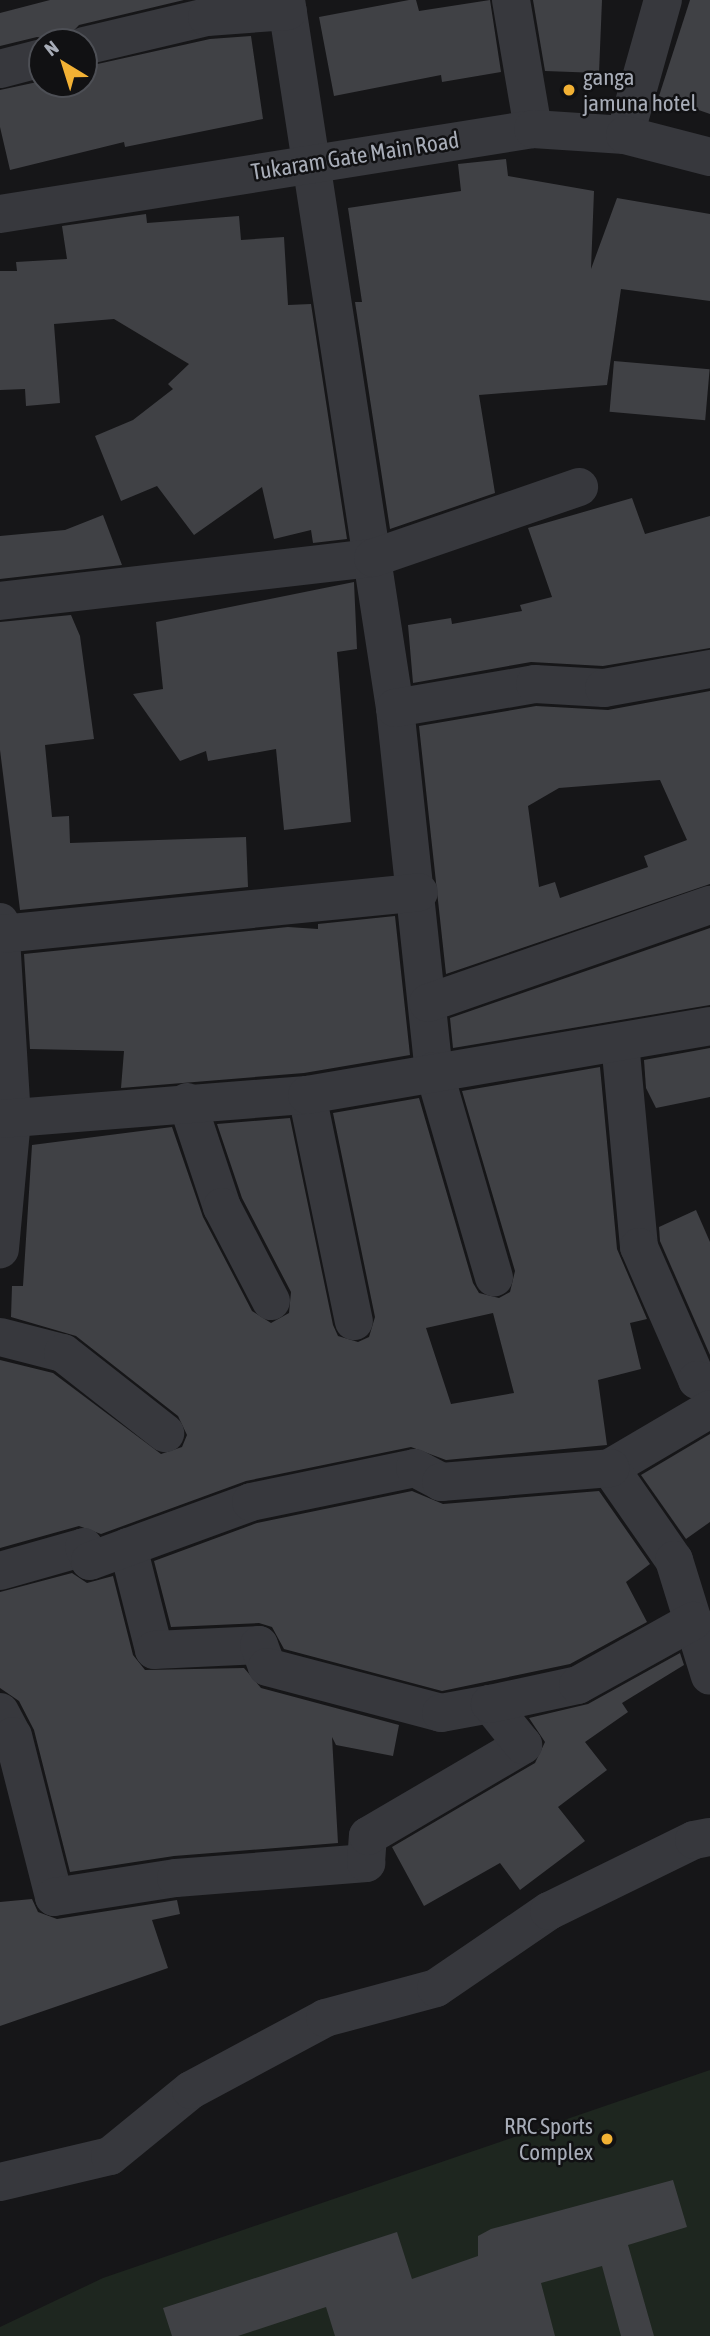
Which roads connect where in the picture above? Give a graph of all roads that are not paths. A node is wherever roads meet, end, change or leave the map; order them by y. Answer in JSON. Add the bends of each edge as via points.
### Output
{"nodes":[{"id":1,"x":511,"y":0,"type":"edge"},
{"id":2,"x":663,"y":0,"type":"edge"},
{"id":3,"x":287,"y":6,"type":"edge"},
{"id":4,"x":98,"y":43,"type":"edge"},
{"id":5,"x":28,"y":62,"type":"edge"},
{"id":6,"x":0,"y":69,"type":"edge"},
{"id":7,"x":533,"y":129,"type":"junction"},
{"id":8,"x":625,"y":135,"type":"junction"},
{"id":9,"x":710,"y":157,"type":"edge"},
{"id":10,"x":311,"y":163,"type":"junction"},
{"id":11,"x":0,"y":214,"type":"edge"},
{"id":12,"x":579,"y":487,"type":"dead end"},
{"id":13,"x":373,"y":558,"type":"junction"},
{"id":14,"x":0,"y":601,"type":"edge"},
{"id":15,"x":710,"y":669,"type":"edge"},
{"id":16,"x":395,"y":708,"type":"junction"},
{"id":17,"x":419,"y":892,"type":"junction"},
{"id":18,"x":710,"y":905,"type":"edge"},
{"id":19,"x":1,"y":928,"type":"edge"},
{"id":20,"x":428,"y":1003,"type":"junction"},
{"id":21,"x":710,"y":1026,"type":"edge"},
{"id":22,"x":620,"y":1042,"type":"junction"},
{"id":23,"x":434,"y":1071,"type":"junction"},
{"id":24,"x":307,"y":1095,"type":"junction"},
{"id":25,"x":187,"y":1102,"type":"junction"},
{"id":26,"x":6,"y":1119,"type":"edge"},
{"id":27,"x":0,"y":1249,"type":"edge"},
{"id":28,"x":494,"y":1277,"type":"dead end"},
{"id":29,"x":271,"y":1301,"type":"dead end"},
{"id":30,"x":354,"y":1321,"type":"dead end"},
{"id":31,"x":0,"y":1337,"type":"edge"},
{"id":32,"x":710,"y":1384,"type":"edge"},
{"id":33,"x":710,"y":1409,"type":"edge"},
{"id":34,"x":165,"y":1433,"type":"dead end"},
{"id":35,"x":610,"y":1468,"type":"junction"},
{"id":36,"x":128,"y":1547,"type":"junction"},
{"id":37,"x":0,"y":1572,"type":"edge"},
{"id":38,"x":693,"y":1621,"type":"junction"},
{"id":39,"x":710,"y":1676,"type":"edge"},
{"id":40,"x":490,"y":1704,"type":"junction"},
{"id":41,"x":0,"y":1712,"type":"edge"},
{"id":42,"x":710,"y":1837,"type":"edge"},
{"id":43,"x":0,"y":2182,"type":"edge"}],
"edges":[{"from":1,"to":7,"type":"street"},
{"from":2,"to":8,"type":"street"},
{"from":3,"to":4,"type":"street","via":[[207,18]]},
{"from":3,"to":10,"type":"street"},
{"from":5,"to":6,"type":"street"},
{"from":7,"to":8,"type":"street","name":"Tukaram Gate Main Road"},
{"from":7,"to":10,"type":"street","name":"Tukaram Gate Main Road"},
{"from":8,"to":9,"type":"street","name":"Tukaram Gate Main Road"},
{"from":10,"to":11,"type":"street","name":"Tukaram Gate Main Road"},
{"from":10,"to":13,"type":"street"},
{"from":12,"to":13,"type":"street"},
{"from":13,"to":14,"type":"street"},
{"from":13,"to":16,"type":"street"},
{"from":15,"to":16,"type":"street","via":[[604,688],[535,684]]},
{"from":16,"to":17,"type":"street"},
{"from":17,"to":19,"type":"street"},
{"from":17,"to":20,"type":"street"},
{"from":18,"to":20,"type":"street"},
{"from":19,"to":26,"type":"street"},
{"from":20,"to":23,"type":"street"},
{"from":21,"to":22,"type":"street"},
{"from":22,"to":23,"type":"street"},
{"from":22,"to":32,"type":"street","via":[[639,1247],[697,1380]]},
{"from":23,"to":24,"type":"street"},
{"from":23,"to":28,"type":"street"},
{"from":24,"to":25,"type":"street"},
{"from":24,"to":30,"type":"street"},
{"from":25,"to":26,"type":"street"},
{"from":25,"to":29,"type":"street","via":[[222,1207]]},
{"from":26,"to":27,"type":"street"},
{"from":31,"to":34,"type":"street","via":[[63,1353]]},
{"from":33,"to":35,"type":"street"},
{"from":35,"to":36,"type":"street","via":[[441,1482],[415,1468],[251,1502]]},
{"from":35,"to":38,"type":"street","via":[[674,1560]]},
{"from":36,"to":37,"type":"street","via":[[90,1561],[84,1548]]},
{"from":36,"to":40,"type":"street","via":[[154,1650],[259,1645],[267,1667],[441,1713]]},
{"from":38,"to":39,"type":"street"},
{"from":38,"to":40,"type":"street","via":[[578,1685]]},
{"from":40,"to":41,"type":"street","via":[[523,1745],[368,1836],[366,1863],[176,1878],[54,1897],[13,1736]]},
{"from":42,"to":43,"type":"street","via":[[694,1840],[549,1911],[436,1988],[325,2018],[191,2090],[110,2156]]}]}
